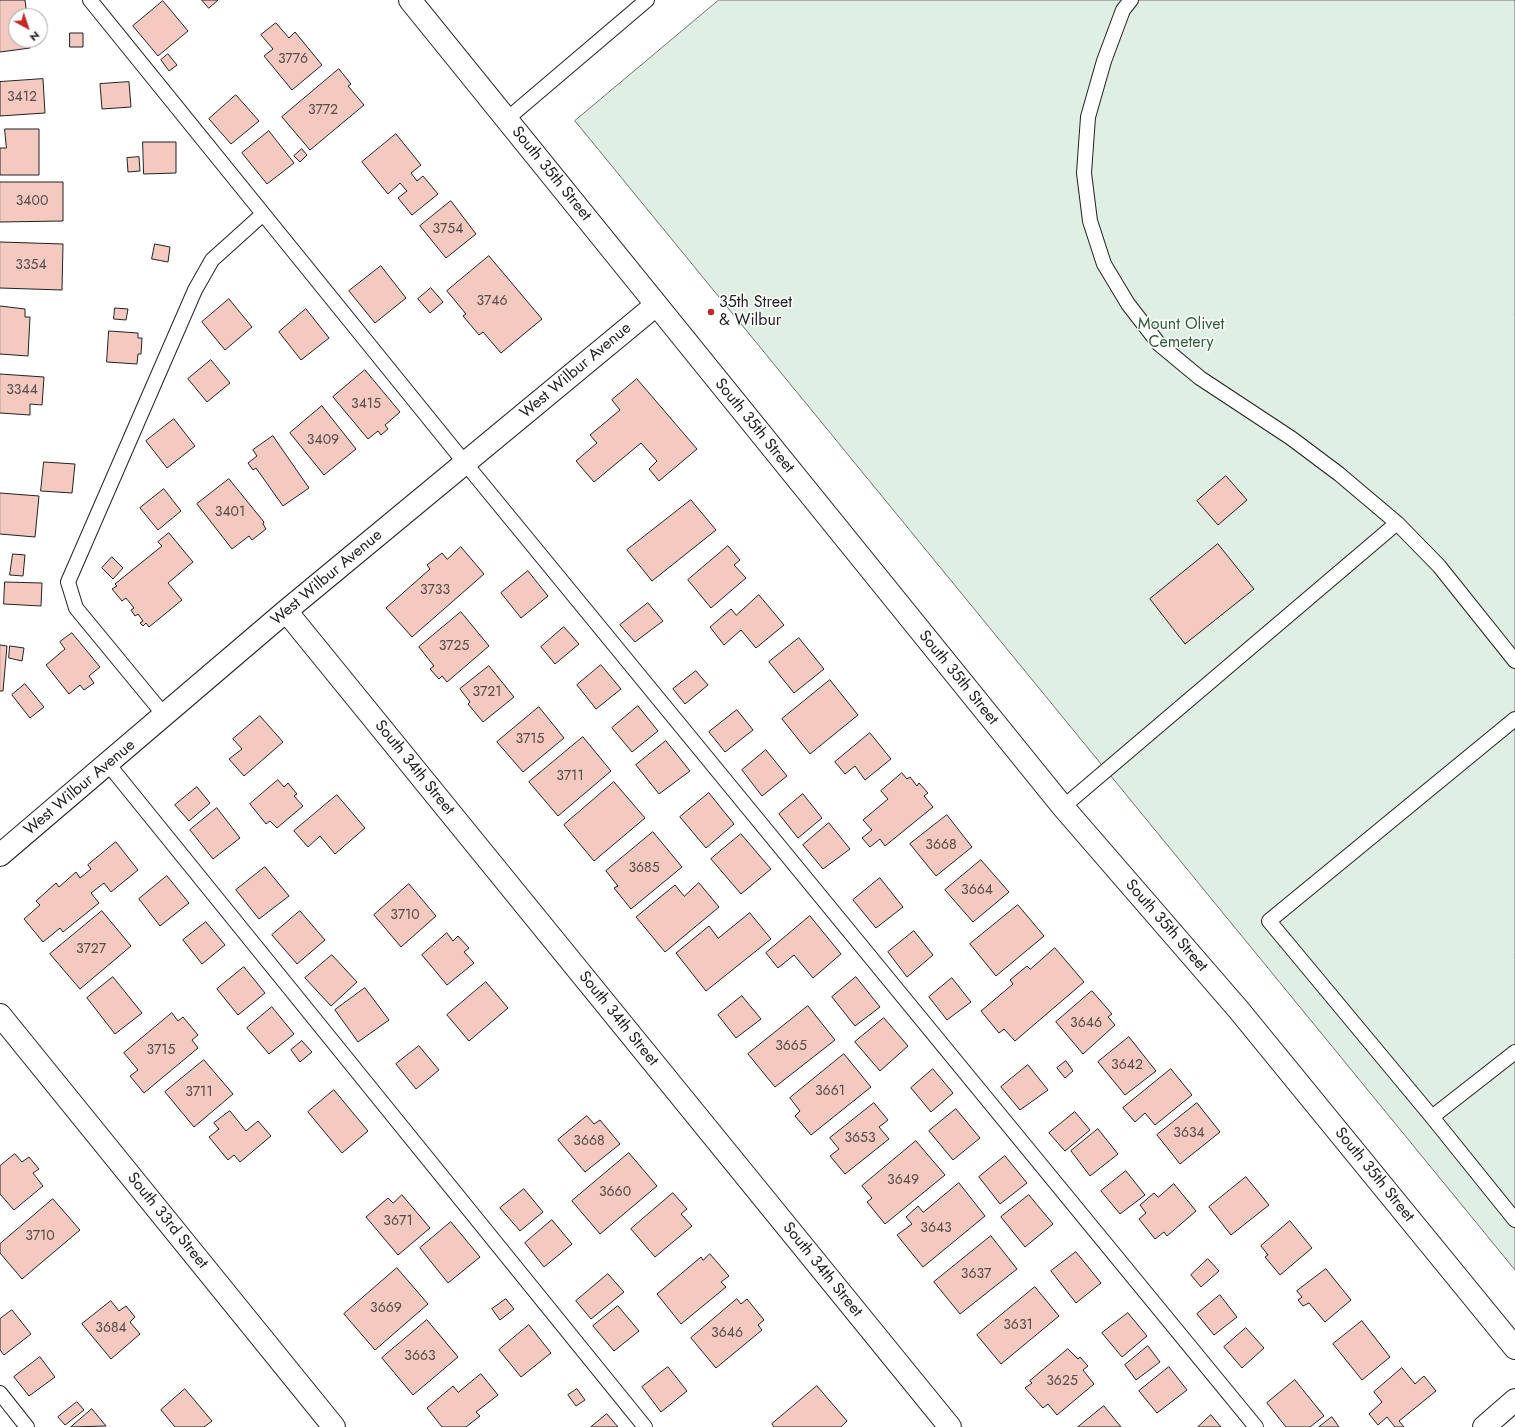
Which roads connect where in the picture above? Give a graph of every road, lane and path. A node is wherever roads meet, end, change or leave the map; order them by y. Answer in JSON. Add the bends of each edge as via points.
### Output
{"nodes":[{"id":1,"x":90,"y":0,"type":"edge"},
{"id":2,"x":410,"y":0,"type":"edge"},
{"id":3,"x":647,"y":0,"type":"edge"},
{"id":4,"x":1130,"y":0,"type":"edge"},
{"id":5,"x":507,"y":120,"type":"junction"},
{"id":6,"x":263,"y":214,"type":"junction"},
{"id":7,"x":656,"y":305,"type":"junction"},
{"id":8,"x":465,"y":463,"type":"junction"},
{"id":9,"x":1397,"y":523,"type":"junction"},
{"id":10,"x":286,"y":611,"type":"junction"},
{"id":11,"x":1515,"y":661,"type":"edge"},
{"id":12,"x":165,"y":716,"type":"junction"},
{"id":13,"x":1515,"y":719,"type":"edge"},
{"id":14,"x":108,"y":764,"type":"junction"},
{"id":15,"x":1063,"y":807,"type":"junction"},
{"id":16,"x":0,"y":855,"type":"edge"},
{"id":17,"x":0,"y":1015,"type":"edge"},
{"id":18,"x":1515,"y":1052,"type":"edge"},
{"id":19,"x":1432,"y":1117,"type":"junction"},
{"id":20,"x":1515,"y":1220,"type":"edge"},
{"id":21,"x":1515,"y":1348,"type":"edge"},
{"id":22,"x":0,"y":1393,"type":"edge"},
{"id":23,"x":1515,"y":1400,"type":"edge"},
{"id":24,"x":27,"y":1427,"type":"edge"},
{"id":25,"x":334,"y":1427,"type":"edge"},
{"id":26,"x":645,"y":1427,"type":"edge"},
{"id":27,"x":950,"y":1427,"type":"edge"},
{"id":28,"x":1256,"y":1427,"type":"edge"},
{"id":29,"x":1484,"y":1427,"type":"edge"}],
"edges":[{"from":1,"to":6,"type":"lane"},
{"from":2,"to":5,"type":"street","name":"South 35th Street"},
{"from":3,"to":5,"type":"lane"},
{"from":4,"to":9,"type":"lane","via":[[1123,10],[1104,61],[1088,117],[1084,173],[1090,221],[1104,264],[1128,304],[1159,344],[1200,378],[1340,474]]},
{"from":5,"to":7,"type":"street","name":"South 35th Street"},
{"from":6,"to":8,"type":"lane"},
{"from":6,"to":12,"type":"lane","via":[[212,260],[195,290],[68,582],[76,608]]},
{"from":7,"to":8,"type":"street","name":"West Wilbur Avenue"},
{"from":7,"to":15,"type":"street","name":"South 35th Street"},
{"from":8,"to":10,"type":"street","name":"West Wilbur Avenue"},
{"from":8,"to":28,"type":"lane"},
{"from":9,"to":11,"type":"lane","via":[[1439,566]]},
{"from":9,"to":15,"type":"lane"},
{"from":10,"to":12,"type":"street","name":"West Wilbur Avenue"},
{"from":10,"to":27,"type":"street","name":"South 34th Street"},
{"from":12,"to":14,"type":"street","name":"West Wilbur Avenue"},
{"from":13,"to":19,"type":"lane","via":[[1269,921]]},
{"from":14,"to":16,"type":"street","name":"West Wilbur Avenue"},
{"from":14,"to":26,"type":"lane"},
{"from":15,"to":21,"type":"street","name":"South 35th Street","via":[[1238,1009]]},
{"from":17,"to":25,"type":"street","name":"South 33rd Street"},
{"from":18,"to":19,"type":"lane"},
{"from":19,"to":20,"type":"lane"},
{"from":22,"to":24,"type":"lane"},
{"from":23,"to":29,"type":"street"}]}
